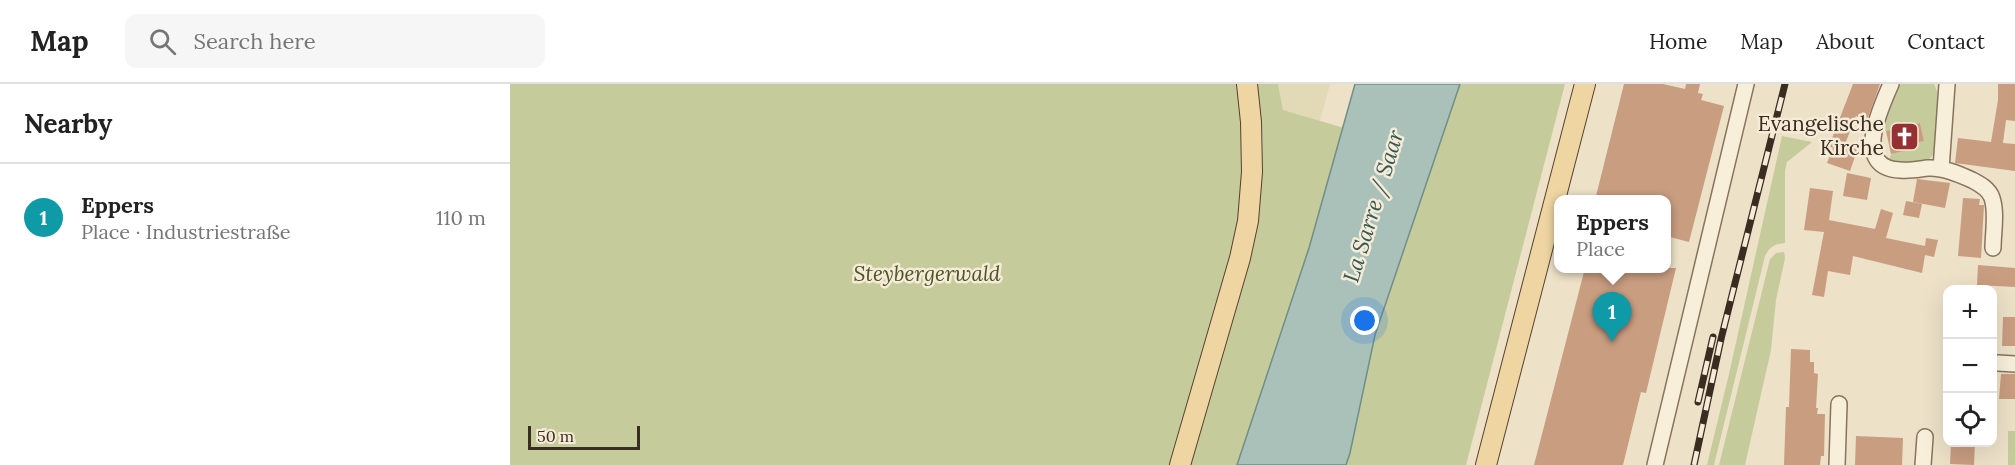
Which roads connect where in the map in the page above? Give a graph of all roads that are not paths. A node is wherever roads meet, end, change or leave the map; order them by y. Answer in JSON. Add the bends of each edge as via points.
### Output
{"nodes":[{"id":1,"x":1247,"y":84,"type":"edge"},
{"id":2,"x":1585,"y":84,"type":"edge"},
{"id":3,"x":1746,"y":84,"type":"edge"},
{"id":4,"x":1891,"y":84,"type":"edge"},
{"id":5,"x":1947,"y":84,"type":"edge"},
{"id":6,"x":1941,"y":169,"type":"junction"},
{"id":7,"x":1556,"y":195,"type":"edge"},
{"id":8,"x":1554,"y":203,"type":"edge"},
{"id":9,"x":1993,"y":249,"type":"dead end"},
{"id":10,"x":1998,"y":363,"type":"dead end"},
{"id":11,"x":2015,"y":364,"type":"edge"},
{"id":12,"x":1839,"y":404,"type":"dead end"},
{"id":13,"x":1924,"y":437,"type":"dead end"},
{"id":14,"x":1180,"y":465,"type":"edge"},
{"id":15,"x":1486,"y":465,"type":"edge"},
{"id":16,"x":1655,"y":465,"type":"edge"},
{"id":17,"x":1837,"y":465,"type":"edge"},
{"id":18,"x":1923,"y":465,"type":"edge"}],
"edges":[{"from":1,"to":14,"type":"main road","via":[[1252,172],[1248,221]]},
{"from":2,"to":7,"type":"main road"},
{"from":3,"to":16,"type":"street"},
{"from":4,"to":6,"type":"street","via":[[1872,137],[1880,163],[1894,170]]},
{"from":5,"to":6,"type":"street"},
{"from":6,"to":9,"type":"street","via":[[1967,177],[1987,189],[1994,205]]},
{"from":8,"to":15,"type":"main road"},
{"from":10,"to":11,"type":"street"},
{"from":12,"to":17,"type":"street"},
{"from":13,"to":18,"type":"street"}]}
